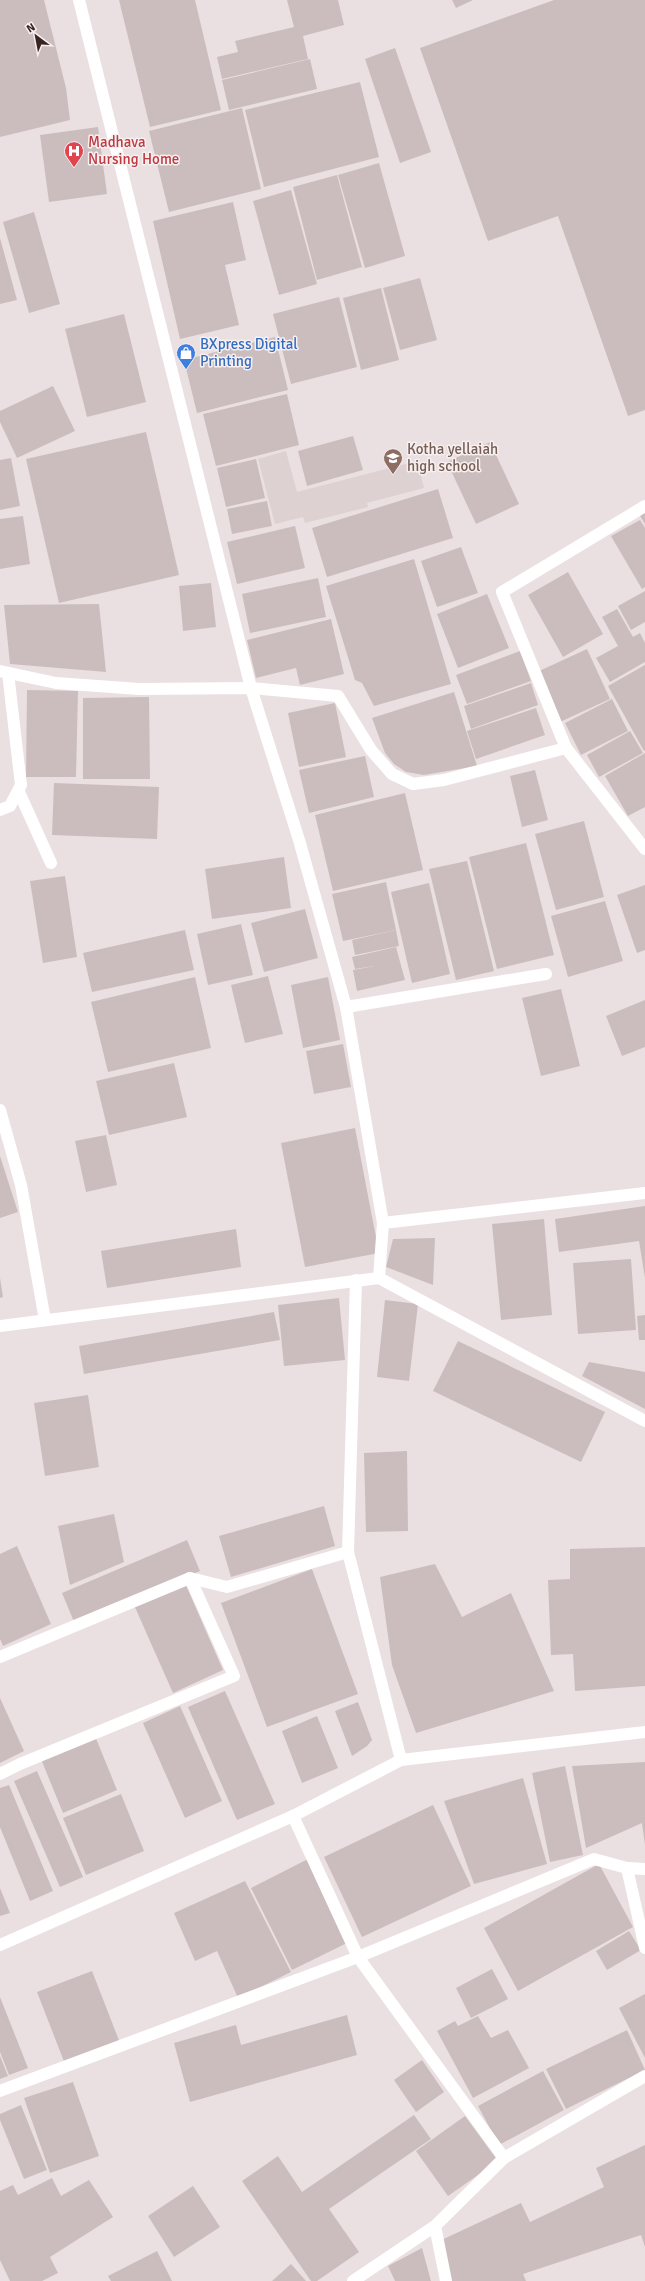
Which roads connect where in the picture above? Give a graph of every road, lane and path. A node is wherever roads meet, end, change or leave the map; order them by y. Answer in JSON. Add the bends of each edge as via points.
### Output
{"nodes":[{"id":1,"x":79,"y":0,"type":"edge"},
{"id":2,"x":645,"y":506,"type":"edge"},
{"id":3,"x":4,"y":672,"type":"edge"},
{"id":4,"x":251,"y":688,"type":"junction"},
{"id":5,"x":566,"y":748,"type":"junction"},
{"id":6,"x":19,"y":792,"type":"junction"},
{"id":7,"x":0,"y":810,"type":"edge"},
{"id":8,"x":645,"y":849,"type":"edge"},
{"id":9,"x":51,"y":863,"type":"dead end"},
{"id":10,"x":546,"y":974,"type":"dead end"},
{"id":11,"x":346,"y":1007,"type":"junction"},
{"id":12,"x":0,"y":1110,"type":"edge"},
{"id":13,"x":645,"y":1193,"type":"edge"},
{"id":14,"x":383,"y":1223,"type":"junction"},
{"id":15,"x":379,"y":1278,"type":"junction"},
{"id":16,"x":356,"y":1280,"type":"junction"},
{"id":17,"x":45,"y":1320,"type":"junction"},
{"id":18,"x":0,"y":1326,"type":"edge"},
{"id":19,"x":645,"y":1421,"type":"edge"},
{"id":20,"x":348,"y":1552,"type":"junction"},
{"id":21,"x":190,"y":1578,"type":"junction"},
{"id":22,"x":0,"y":1657,"type":"edge"},
{"id":23,"x":645,"y":1732,"type":"edge"},
{"id":24,"x":401,"y":1760,"type":"junction"},
{"id":25,"x":0,"y":1774,"type":"edge"},
{"id":26,"x":293,"y":1816,"type":"junction"},
{"id":27,"x":627,"y":1868,"type":"junction"},
{"id":28,"x":645,"y":1869,"type":"edge"},
{"id":29,"x":0,"y":1945,"type":"edge"},
{"id":30,"x":645,"y":1948,"type":"edge"},
{"id":31,"x":358,"y":1957,"type":"junction"},
{"id":32,"x":645,"y":2076,"type":"edge"},
{"id":33,"x":0,"y":2091,"type":"edge"},
{"id":34,"x":504,"y":2158,"type":"junction"},
{"id":35,"x":435,"y":2226,"type":"junction"},
{"id":36,"x":353,"y":2281,"type":"edge"},
{"id":37,"x":446,"y":2281,"type":"edge"}],
"edges":[{"from":1,"to":4,"type":"street"},
{"from":2,"to":5,"type":"street","via":[[502,592]]},
{"from":3,"to":4,"type":"street","via":[[56,683],[139,689]]},
{"from":3,"to":6,"type":"street","via":[[21,785]]},
{"from":4,"to":5,"type":"street","via":[[338,696],[371,750],[392,774],[413,784],[444,780]]},
{"from":4,"to":11,"type":"street","via":[[299,840]]},
{"from":5,"to":8,"type":"street"},
{"from":6,"to":7,"type":"street","via":[[10,806]]},
{"from":6,"to":9,"type":"street"},
{"from":10,"to":11,"type":"street"},
{"from":11,"to":14,"type":"street"},
{"from":12,"to":17,"type":"street","via":[[22,1185]]},
{"from":13,"to":14,"type":"street"},
{"from":14,"to":15,"type":"street"},
{"from":15,"to":16,"type":"street"},
{"from":15,"to":19,"type":"street"},
{"from":16,"to":17,"type":"street"},
{"from":16,"to":20,"type":"street"},
{"from":17,"to":18,"type":"street"},
{"from":20,"to":21,"type":"street","via":[[227,1587]]},
{"from":20,"to":24,"type":"street"},
{"from":21,"to":22,"type":"street"},
{"from":21,"to":25,"type":"street","via":[[234,1676]]},
{"from":23,"to":24,"type":"street"},
{"from":24,"to":26,"type":"street"},
{"from":26,"to":29,"type":"street"},
{"from":26,"to":31,"type":"street"},
{"from":27,"to":28,"type":"street"},
{"from":27,"to":30,"type":"street"},
{"from":27,"to":31,"type":"street","via":[[594,1859]]},
{"from":31,"to":33,"type":"street"},
{"from":31,"to":34,"type":"street"},
{"from":32,"to":34,"type":"street"},
{"from":34,"to":35,"type":"street"},
{"from":35,"to":36,"type":"street"},
{"from":35,"to":37,"type":"street"}]}
